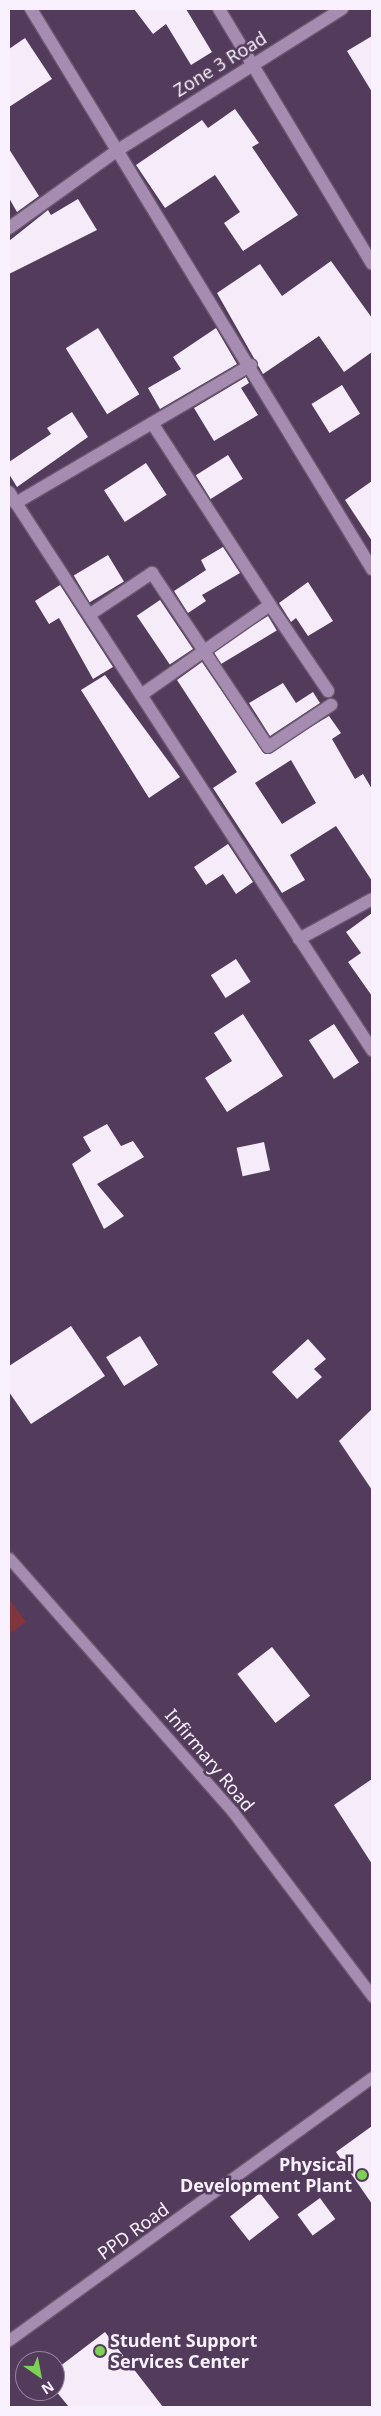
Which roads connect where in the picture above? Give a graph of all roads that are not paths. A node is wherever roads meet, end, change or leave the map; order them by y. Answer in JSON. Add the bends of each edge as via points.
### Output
{"nodes":[{"id":1,"x":31,"y":9,"type":"edge"},
{"id":2,"x":218,"y":9,"type":"edge"},
{"id":3,"x":342,"y":9,"type":"edge"},
{"id":4,"x":252,"y":64,"type":"junction"},
{"id":5,"x":118,"y":150,"type":"junction"},
{"id":6,"x":9,"y":228,"type":"edge"},
{"id":7,"x":372,"y":264,"type":"edge"},
{"id":8,"x":251,"y":365,"type":"junction"},
{"id":9,"x":152,"y":423,"type":"junction"},
{"id":10,"x":12,"y":497,"type":"edge"},
{"id":11,"x":372,"y":569,"type":"edge"},
{"id":12,"x":270,"y":605,"type":"junction"},
{"id":13,"x":89,"y":615,"type":"junction"},
{"id":14,"x":204,"y":651,"type":"junction"},
{"id":15,"x":328,"y":691,"type":"dead end"},
{"id":16,"x":141,"y":695,"type":"junction"},
{"id":17,"x":331,"y":706,"type":"dead end"},
{"id":18,"x":372,"y":899,"type":"edge"},
{"id":19,"x":299,"y":939,"type":"junction"},
{"id":20,"x":372,"y":1050,"type":"edge"},
{"id":21,"x":9,"y":1558,"type":"edge"},
{"id":22,"x":372,"y":1996,"type":"edge"},
{"id":23,"x":372,"y":2076,"type":"edge"},
{"id":24,"x":9,"y":2340,"type":"edge"}],
"edges":[{"from":1,"to":5,"type":"street"},
{"from":2,"to":4,"type":"street"},
{"from":3,"to":4,"type":"street","name":"Zone 3 Road"},
{"from":4,"to":5,"type":"street","name":"Zone 3 Road"},
{"from":4,"to":7,"type":"street"},
{"from":5,"to":6,"type":"street","name":"Zone 3 Road"},
{"from":5,"to":8,"type":"street"},
{"from":8,"to":9,"type":"street"},
{"from":8,"to":11,"type":"street"},
{"from":9,"to":10,"type":"street"},
{"from":9,"to":12,"type":"street"},
{"from":10,"to":13,"type":"street"},
{"from":12,"to":14,"type":"street"},
{"from":12,"to":15,"type":"street"},
{"from":13,"to":14,"type":"street","via":[[152,573]]},
{"from":13,"to":16,"type":"street"},
{"from":14,"to":16,"type":"street"},
{"from":14,"to":17,"type":"street","via":[[268,747]]},
{"from":16,"to":19,"type":"street"},
{"from":18,"to":19,"type":"street"},
{"from":19,"to":20,"type":"street"},
{"from":21,"to":22,"type":"lane","name":"Infirmary Road","via":[[233,1812]]},
{"from":23,"to":24,"type":"lane","name":"PPD Road"}]}
